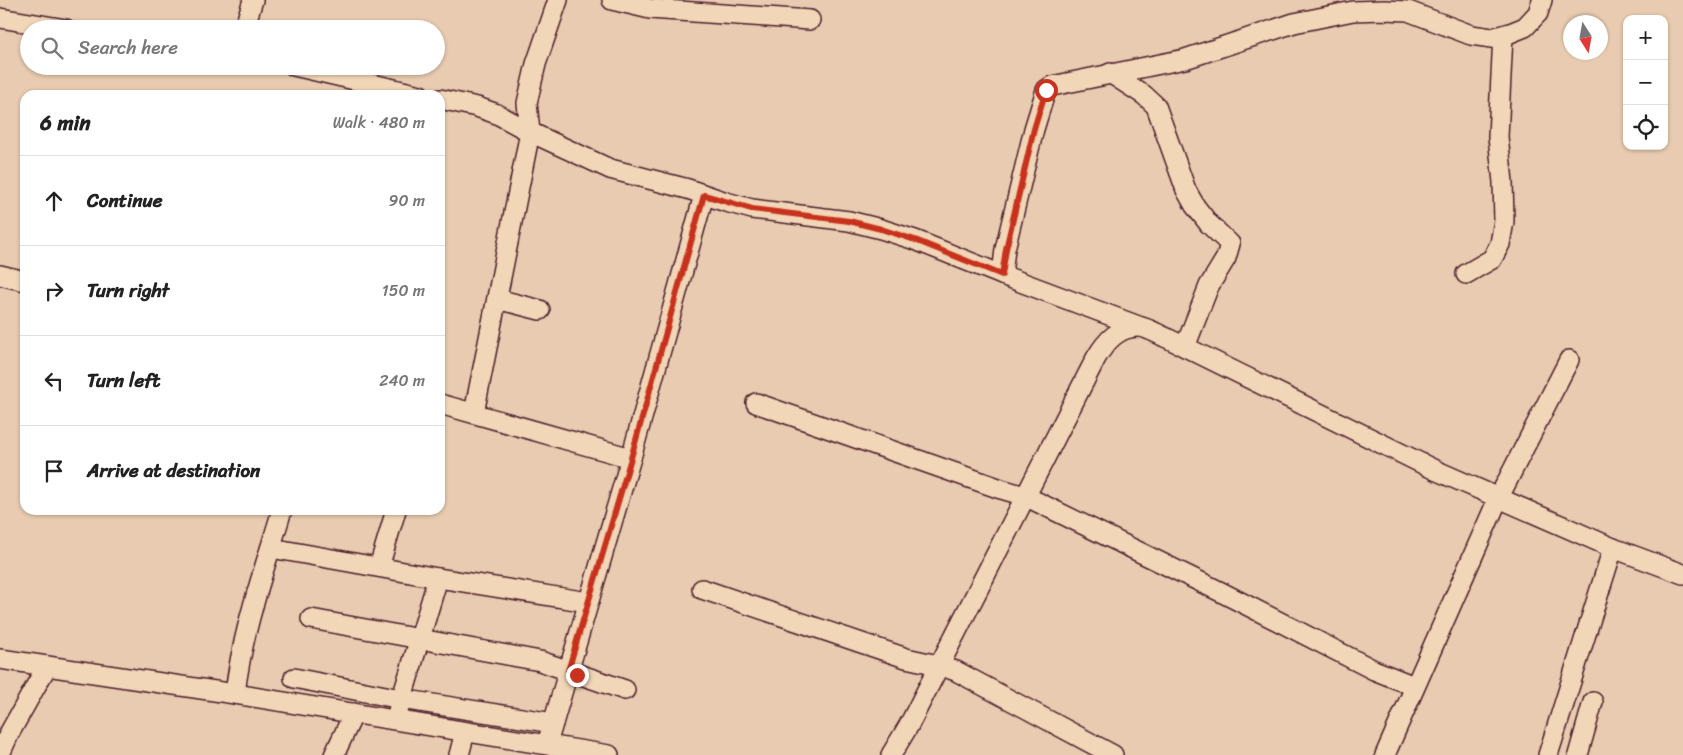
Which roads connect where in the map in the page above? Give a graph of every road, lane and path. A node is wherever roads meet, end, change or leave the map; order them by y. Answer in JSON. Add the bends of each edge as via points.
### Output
{"nodes":[{"id":1,"x":558,"y":0,"type":"edge"},
{"id":2,"x":612,"y":0,"type":"edge"},
{"id":3,"x":1542,"y":0,"type":"edge"},
{"id":4,"x":252,"y":1,"type":"edge"},
{"id":5,"x":0,"y":18,"type":"edge"},
{"id":6,"x":247,"y":20,"type":"edge"},
{"id":7,"x":810,"y":20,"type":"dead end"},
{"id":8,"x":20,"y":21,"type":"edge"},
{"id":9,"x":1503,"y":35,"type":"junction"},
{"id":10,"x":1164,"y":63,"type":"junction"},
{"id":11,"x":1110,"y":73,"type":"junction"},
{"id":12,"x":333,"y":75,"type":"edge"},
{"id":13,"x":398,"y":90,"type":"edge"},
{"id":14,"x":1144,"y":95,"type":"junction"},
{"id":15,"x":445,"y":100,"type":"edge"},
{"id":16,"x":530,"y":132,"type":"junction"},
{"id":17,"x":704,"y":195,"type":"junction"},
{"id":18,"x":1466,"y":274,"type":"dead end"},
{"id":19,"x":0,"y":275,"type":"edge"},
{"id":20,"x":1002,"y":275,"type":"junction"},
{"id":21,"x":20,"y":280,"type":"edge"},
{"id":22,"x":497,"y":299,"type":"junction"},
{"id":23,"x":540,"y":310,"type":"dead end"},
{"id":24,"x":1142,"y":327,"type":"junction"},
{"id":25,"x":1185,"y":347,"type":"junction"},
{"id":26,"x":1569,"y":360,"type":"dead end"},
{"id":27,"x":756,"y":402,"type":"dead end"},
{"id":28,"x":445,"y":405,"type":"edge"},
{"id":29,"x":474,"y":413,"type":"junction"},
{"id":30,"x":631,"y":458,"type":"junction"},
{"id":31,"x":1025,"y":496,"type":"junction"},
{"id":32,"x":1498,"y":499,"type":"junction"},
{"id":33,"x":281,"y":515,"type":"edge"},
{"id":34,"x":395,"y":515,"type":"edge"},
{"id":35,"x":271,"y":548,"type":"junction"},
{"id":36,"x":1613,"y":548,"type":"junction"},
{"id":37,"x":380,"y":567,"type":"junction"},
{"id":38,"x":1683,"y":574,"type":"edge"},
{"id":39,"x":438,"y":578,"type":"junction"},
{"id":40,"x":702,"y":590,"type":"dead end"},
{"id":41,"x":588,"y":602,"type":"junction"},
{"id":42,"x":311,"y":618,"type":"dead end"},
{"id":43,"x":420,"y":639,"type":"junction"},
{"id":44,"x":0,"y":659,"type":"edge"},
{"id":45,"x":938,"y":665,"type":"junction"},
{"id":46,"x":46,"y":666,"type":"junction"},
{"id":47,"x":568,"y":671,"type":"junction"},
{"id":48,"x":294,"y":678,"type":"dead end"},
{"id":49,"x":1414,"y":686,"type":"junction"},
{"id":50,"x":625,"y":690,"type":"dead end"},
{"id":51,"x":235,"y":694,"type":"junction"},
{"id":52,"x":401,"y":699,"type":"junction"},
{"id":53,"x":1593,"y":702,"type":"dead end"},
{"id":54,"x":354,"y":713,"type":"junction"},
{"id":55,"x":395,"y":721,"type":"junction"},
{"id":56,"x":553,"y":723,"type":"junction"},
{"id":57,"x":465,"y":732,"type":"junction"},
{"id":58,"x":547,"y":744,"type":"junction"},
{"id":59,"x":575,"y":752,"type":"edge"},
{"id":60,"x":0,"y":754,"type":"edge"},
{"id":61,"x":334,"y":755,"type":"edge"},
{"id":62,"x":459,"y":755,"type":"edge"},
{"id":63,"x":609,"y":755,"type":"edge"},
{"id":64,"x":891,"y":755,"type":"edge"},
{"id":65,"x":1113,"y":755,"type":"edge"},
{"id":66,"x":1385,"y":755,"type":"edge"},
{"id":67,"x":1548,"y":755,"type":"edge"},
{"id":68,"x":1578,"y":755,"type":"edge"}],
"edges":[{"from":1,"to":16,"type":"street","via":[[536,64],[527,103]]},
{"from":2,"to":7,"type":"street","via":[[650,9]]},
{"from":3,"to":9,"type":"street","via":[[1538,13],[1525,27]]},
{"from":4,"to":6,"type":"street"},
{"from":5,"to":8,"type":"street"},
{"from":9,"to":10,"type":"street","via":[[1492,38],[1471,35],[1408,11],[1353,12],[1294,23]]},
{"from":9,"to":18,"type":"street","via":[[1498,137],[1504,220],[1500,244],[1492,259]]},
{"from":10,"to":11,"type":"street"},
{"from":10,"to":14,"type":"street"},
{"from":11,"to":14,"type":"street"},
{"from":11,"to":20,"type":"street","via":[[1061,83],[1046,90],[1034,129]]},
{"from":12,"to":13,"type":"street"},
{"from":14,"to":25,"type":"street","via":[[1156,106],[1186,190],[1195,206],[1230,244]]},
{"from":15,"to":16,"type":"street","via":[[497,114]]},
{"from":16,"to":17,"type":"street","via":[[610,169]]},
{"from":16,"to":22,"type":"street"},
{"from":17,"to":20,"type":"street","via":[[752,209],[849,221],[881,229]]},
{"from":17,"to":30,"type":"street"},
{"from":19,"to":21,"type":"street"},
{"from":20,"to":24,"type":"street"},
{"from":22,"to":23,"type":"street"},
{"from":22,"to":29,"type":"street"},
{"from":24,"to":25,"type":"street"},
{"from":24,"to":31,"type":"street","via":[[1119,332],[1102,348]]},
{"from":25,"to":32,"type":"street"},
{"from":26,"to":32,"type":"street"},
{"from":27,"to":31,"type":"street"},
{"from":28,"to":29,"type":"street"},
{"from":29,"to":30,"type":"street"},
{"from":30,"to":41,"type":"street"},
{"from":31,"to":45,"type":"street"},
{"from":31,"to":49,"type":"street","via":[[1374,670]]},
{"from":32,"to":36,"type":"street"},
{"from":32,"to":49,"type":"street"},
{"from":33,"to":35,"type":"street"},
{"from":34,"to":37,"type":"street"},
{"from":35,"to":37,"type":"street"},
{"from":35,"to":51,"type":"street","via":[[240,657]]},
{"from":36,"to":38,"type":"street"},
{"from":36,"to":67,"type":"street"},
{"from":37,"to":39,"type":"street"},
{"from":39,"to":41,"type":"street"},
{"from":39,"to":43,"type":"street"},
{"from":40,"to":45,"type":"street","via":[[906,658]]},
{"from":41,"to":47,"type":"street"},
{"from":42,"to":43,"type":"street"},
{"from":43,"to":47,"type":"street","via":[[540,661]]},
{"from":43,"to":52,"type":"street"},
{"from":44,"to":46,"type":"street"},
{"from":45,"to":64,"type":"street"},
{"from":45,"to":65,"type":"street","via":[[976,680]]},
{"from":46,"to":51,"type":"street"},
{"from":46,"to":60,"type":"street"},
{"from":47,"to":50,"type":"street"},
{"from":47,"to":56,"type":"street"},
{"from":48,"to":52,"type":"street"},
{"from":49,"to":66,"type":"street"},
{"from":51,"to":54,"type":"street"},
{"from":52,"to":55,"type":"street"},
{"from":52,"to":56,"type":"street"},
{"from":53,"to":68,"type":"street"},
{"from":54,"to":55,"type":"street"},
{"from":54,"to":61,"type":"street"},
{"from":55,"to":57,"type":"street"},
{"from":56,"to":58,"type":"street"},
{"from":57,"to":58,"type":"street"},
{"from":57,"to":62,"type":"street"},
{"from":58,"to":59,"type":"street"},
{"from":59,"to":63,"type":"street"}]}
